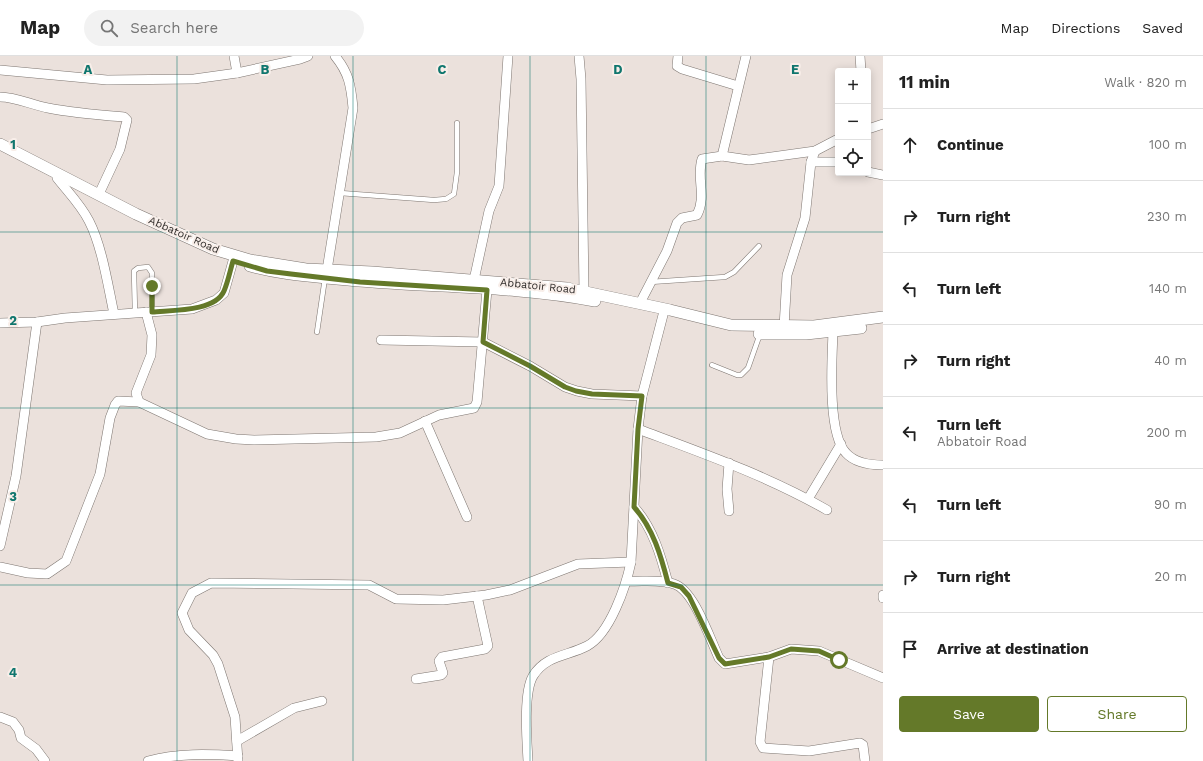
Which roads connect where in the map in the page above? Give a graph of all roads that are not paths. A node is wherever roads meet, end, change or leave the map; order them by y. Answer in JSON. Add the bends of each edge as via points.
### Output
{"nodes":[{"id":1,"x":234,"y":56,"type":"edge"},
{"id":2,"x":308,"y":56,"type":"edge"},
{"id":3,"x":335,"y":56,"type":"edge"},
{"id":4,"x":508,"y":56,"type":"edge"},
{"id":5,"x":579,"y":56,"type":"edge"},
{"id":6,"x":678,"y":56,"type":"edge"},
{"id":7,"x":746,"y":56,"type":"edge"},
{"id":8,"x":860,"y":56,"type":"edge"},
{"id":9,"x":860,"y":68,"type":"edge"},
{"id":10,"x":0,"y":70,"type":"edge"},
{"id":11,"x":237,"y":73,"type":"junction"},
{"id":12,"x":738,"y":86,"type":"junction"},
{"id":13,"x":0,"y":97,"type":"edge"},
{"id":14,"x":457,"y":123,"type":"dead end"},
{"id":15,"x":883,"y":124,"type":"edge"},
{"id":16,"x":871,"y":128,"type":"edge"},
{"id":17,"x":835,"y":141,"type":"edge"},
{"id":18,"x":0,"y":144,"type":"edge"},
{"id":19,"x":0,"y":150,"type":"edge"},
{"id":20,"x":815,"y":151,"type":"junction"},
{"id":21,"x":722,"y":156,"type":"junction"},
{"id":22,"x":811,"y":162,"type":"junction"},
{"id":23,"x":835,"y":162,"type":"edge"},
{"id":24,"x":871,"y":173,"type":"edge"},
{"id":25,"x":883,"y":175,"type":"edge"},
{"id":26,"x":57,"y":178,"type":"junction"},
{"id":27,"x":340,"y":192,"type":"junction"},
{"id":28,"x":99,"y":194,"type":"junction"},
{"id":29,"x":759,"y":246,"type":"dead end"},
{"id":30,"x":233,"y":261,"type":"junction"},
{"id":31,"x":326,"y":274,"type":"junction"},
{"id":32,"x":474,"y":280,"type":"junction"},
{"id":33,"x":650,"y":282,"type":"junction"},
{"id":34,"x":487,"y":290,"type":"junction"},
{"id":35,"x":584,"y":292,"type":"junction"},
{"id":36,"x":640,"y":303,"type":"junction"},
{"id":37,"x":149,"y":312,"type":"junction"},
{"id":38,"x":135,"y":313,"type":"junction"},
{"id":39,"x":114,"y":314,"type":"junction"},
{"id":40,"x":663,"y":315,"type":"junction"},
{"id":41,"x":883,"y":317,"type":"edge"},
{"id":42,"x":37,"y":322,"type":"junction"},
{"id":43,"x":0,"y":323,"type":"edge"},
{"id":44,"x":883,"y":325,"type":"edge"},
{"id":45,"x":784,"y":326,"type":"junction"},
{"id":46,"x":317,"y":332,"type":"dead end"},
{"id":47,"x":833,"y":332,"type":"junction"},
{"id":48,"x":760,"y":334,"type":"junction"},
{"id":49,"x":380,"y":340,"type":"dead end"},
{"id":50,"x":483,"y":342,"type":"junction"},
{"id":51,"x":712,"y":365,"type":"dead end"},
{"id":52,"x":642,"y":396,"type":"junction"},
{"id":53,"x":139,"y":402,"type":"junction"},
{"id":54,"x":425,"y":421,"type":"junction"},
{"id":55,"x":638,"y":429,"type":"junction"},
{"id":56,"x":841,"y":444,"type":"junction"},
{"id":57,"x":729,"y":463,"type":"junction"},
{"id":58,"x":883,"y":465,"type":"edge"},
{"id":59,"x":808,"y":499,"type":"junction"},
{"id":60,"x":634,"y":507,"type":"junction"},
{"id":61,"x":827,"y":510,"type":"dead end"},
{"id":62,"x":729,"y":511,"type":"dead end"},
{"id":63,"x":467,"y":517,"type":"dead end"},
{"id":64,"x":0,"y":546,"type":"edge"},
{"id":65,"x":631,"y":562,"type":"junction"},
{"id":66,"x":0,"y":567,"type":"edge"},
{"id":67,"x":627,"y":581,"type":"junction"},
{"id":68,"x":668,"y":583,"type":"junction"},
{"id":69,"x":477,"y":596,"type":"junction"},
{"id":70,"x":769,"y":657,"type":"junction"},
{"id":71,"x":883,"y":678,"type":"edge"},
{"id":72,"x":416,"y":679,"type":"dead end"},
{"id":73,"x":322,"y":701,"type":"dead end"},
{"id":74,"x":0,"y":717,"type":"edge"},
{"id":75,"x":237,"y":741,"type":"junction"},
{"id":76,"x":238,"y":758,"type":"edge"},
{"id":77,"x":45,"y":761,"type":"edge"},
{"id":78,"x":148,"y":761,"type":"edge"},
{"id":79,"x":528,"y":761,"type":"edge"},
{"id":80,"x":865,"y":761,"type":"edge"}],
"edges":[{"from":1,"to":11,"type":"street"},
{"from":2,"to":11,"type":"street"},
{"from":3,"to":27,"type":"street","via":[[345,68],[353,108]]},
{"from":4,"to":32,"type":"street","via":[[498,186],[489,211]]},
{"from":5,"to":35,"type":"street"},
{"from":6,"to":12,"type":"street","via":[[677,66],[682,69]]},
{"from":7,"to":12,"type":"street"},
{"from":8,"to":9,"type":"street"},
{"from":10,"to":11,"type":"street","via":[[107,80],[194,79]]},
{"from":12,"to":21,"type":"street"},
{"from":13,"to":28,"type":"street","via":[[23,100],[58,110],[124,117],[127,124],[120,149]]},
{"from":14,"to":27,"type":"lane","via":[[457,172],[454,194],[446,199]]},
{"from":15,"to":16,"type":"street"},
{"from":17,"to":20,"type":"street"},
{"from":18,"to":28,"type":"street","name":"Abbatoir Road"},
{"from":19,"to":26,"type":"street","name":"Abbatoir Road"},
{"from":20,"to":21,"type":"street","via":[[750,160]]},
{"from":20,"to":22,"type":"street"},
{"from":21,"to":33,"type":"street","via":[[702,159],[699,170],[702,206],[697,215],[682,218],[677,223],[667,251]]},
{"from":22,"to":23,"type":"street"},
{"from":22,"to":45,"type":"street","via":[[805,218],[787,275]]},
{"from":24,"to":25,"type":"street"},
{"from":26,"to":30,"type":"street","name":"Abbatoir Road","via":[[181,240]]},
{"from":26,"to":39,"type":"street","via":[[85,215],[95,234]]},
{"from":27,"to":31,"type":"street"},
{"from":28,"to":31,"type":"street","name":"Abbatoir Road","via":[[136,214],[224,254]]},
{"from":29,"to":33,"type":"lane","via":[[734,272],[725,277]]},
{"from":30,"to":31,"type":"street","name":"Abbatoir Road","via":[[267,271]]},
{"from":30,"to":37,"type":"street","via":[[224,293],[216,300],[192,309]]},
{"from":31,"to":32,"type":"street","name":"Abbatoir Road"},
{"from":31,"to":34,"type":"street","name":"Abbatoir Road"},
{"from":31,"to":46,"type":"lane"},
{"from":32,"to":35,"type":"street","name":"Abbatoir Road"},
{"from":33,"to":36,"type":"street"},
{"from":34,"to":40,"type":"street","name":"Abbatoir Road","via":[[558,295]]},
{"from":34,"to":50,"type":"street"},
{"from":35,"to":36,"type":"street","name":"Abbatoir Road"},
{"from":36,"to":45,"type":"street","name":"Abbatoir Road","via":[[731,325]]},
{"from":37,"to":38,"type":"street"},
{"from":37,"to":38,"type":"lane","via":[[152,273],[148,267],[134,271]]},
{"from":37,"to":53,"type":"street","via":[[151,355],[136,393]]},
{"from":38,"to":39,"type":"street"},
{"from":39,"to":42,"type":"street"},
{"from":40,"to":48,"type":"street","name":"Abbatoir Road","via":[[720,329]]},
{"from":40,"to":52,"type":"street"},
{"from":41,"to":45,"type":"street","name":"Abbatoir Road","via":[[814,326]]},
{"from":42,"to":43,"type":"street"},
{"from":42,"to":64,"type":"street","via":[[16,476]]},
{"from":44,"to":47,"type":"street","name":"Abbatoir Road"},
{"from":47,"to":48,"type":"street","name":"Abbatoir Road"},
{"from":47,"to":56,"type":"street","via":[[834,424]]},
{"from":48,"to":51,"type":"lane","via":[[748,368],[741,375]]},
{"from":49,"to":50,"type":"street"},
{"from":50,"to":52,"type":"street","via":[[576,391]]},
{"from":50,"to":54,"type":"street","via":[[477,402],[474,408],[439,415]]},
{"from":52,"to":55,"type":"street"},
{"from":53,"to":54,"type":"street","via":[[207,434],[248,440],[376,437],[400,433]]},
{"from":53,"to":66,"type":"street","via":[[118,402],[115,405],[110,418],[100,474],[66,561],[47,574]]},
{"from":54,"to":63,"type":"street"},
{"from":55,"to":57,"type":"street"},
{"from":55,"to":60,"type":"street"},
{"from":56,"to":58,"type":"street","via":[[846,453],[863,464]]},
{"from":56,"to":59,"type":"street"},
{"from":57,"to":59,"type":"street"},
{"from":57,"to":62,"type":"street"},
{"from":59,"to":61,"type":"street"},
{"from":60,"to":65,"type":"street"},
{"from":60,"to":68,"type":"street","via":[[651,532]]},
{"from":65,"to":67,"type":"street"},
{"from":65,"to":69,"type":"street","via":[[578,564],[510,590]]},
{"from":67,"to":68,"type":"street"},
{"from":67,"to":79,"type":"street","via":[[597,640],[552,658],[539,668],[532,678],[527,709]]},
{"from":68,"to":70,"type":"street","via":[[681,587],[689,596],[719,658],[725,664]]},
{"from":69,"to":72,"type":"street","via":[[488,646],[485,649],[442,656],[439,661],[443,673],[441,675]]},
{"from":69,"to":75,"type":"street","via":[[443,600],[401,600],[369,585],[230,582],[212,583],[192,594],[182,613],[189,630],[213,655],[218,664],[235,717]]},
{"from":70,"to":71,"type":"street","via":[[791,649],[819,651]]},
{"from":70,"to":80,"type":"street","via":[[760,742],[763,748],[809,751],[860,743],[863,745]]},
{"from":73,"to":75,"type":"street","via":[[294,708]]},
{"from":74,"to":77,"type":"street","via":[[13,722],[21,738],[36,749]]},
{"from":75,"to":76,"type":"street"},
{"from":76,"to":78,"type":"street","via":[[201,754]]}]}
